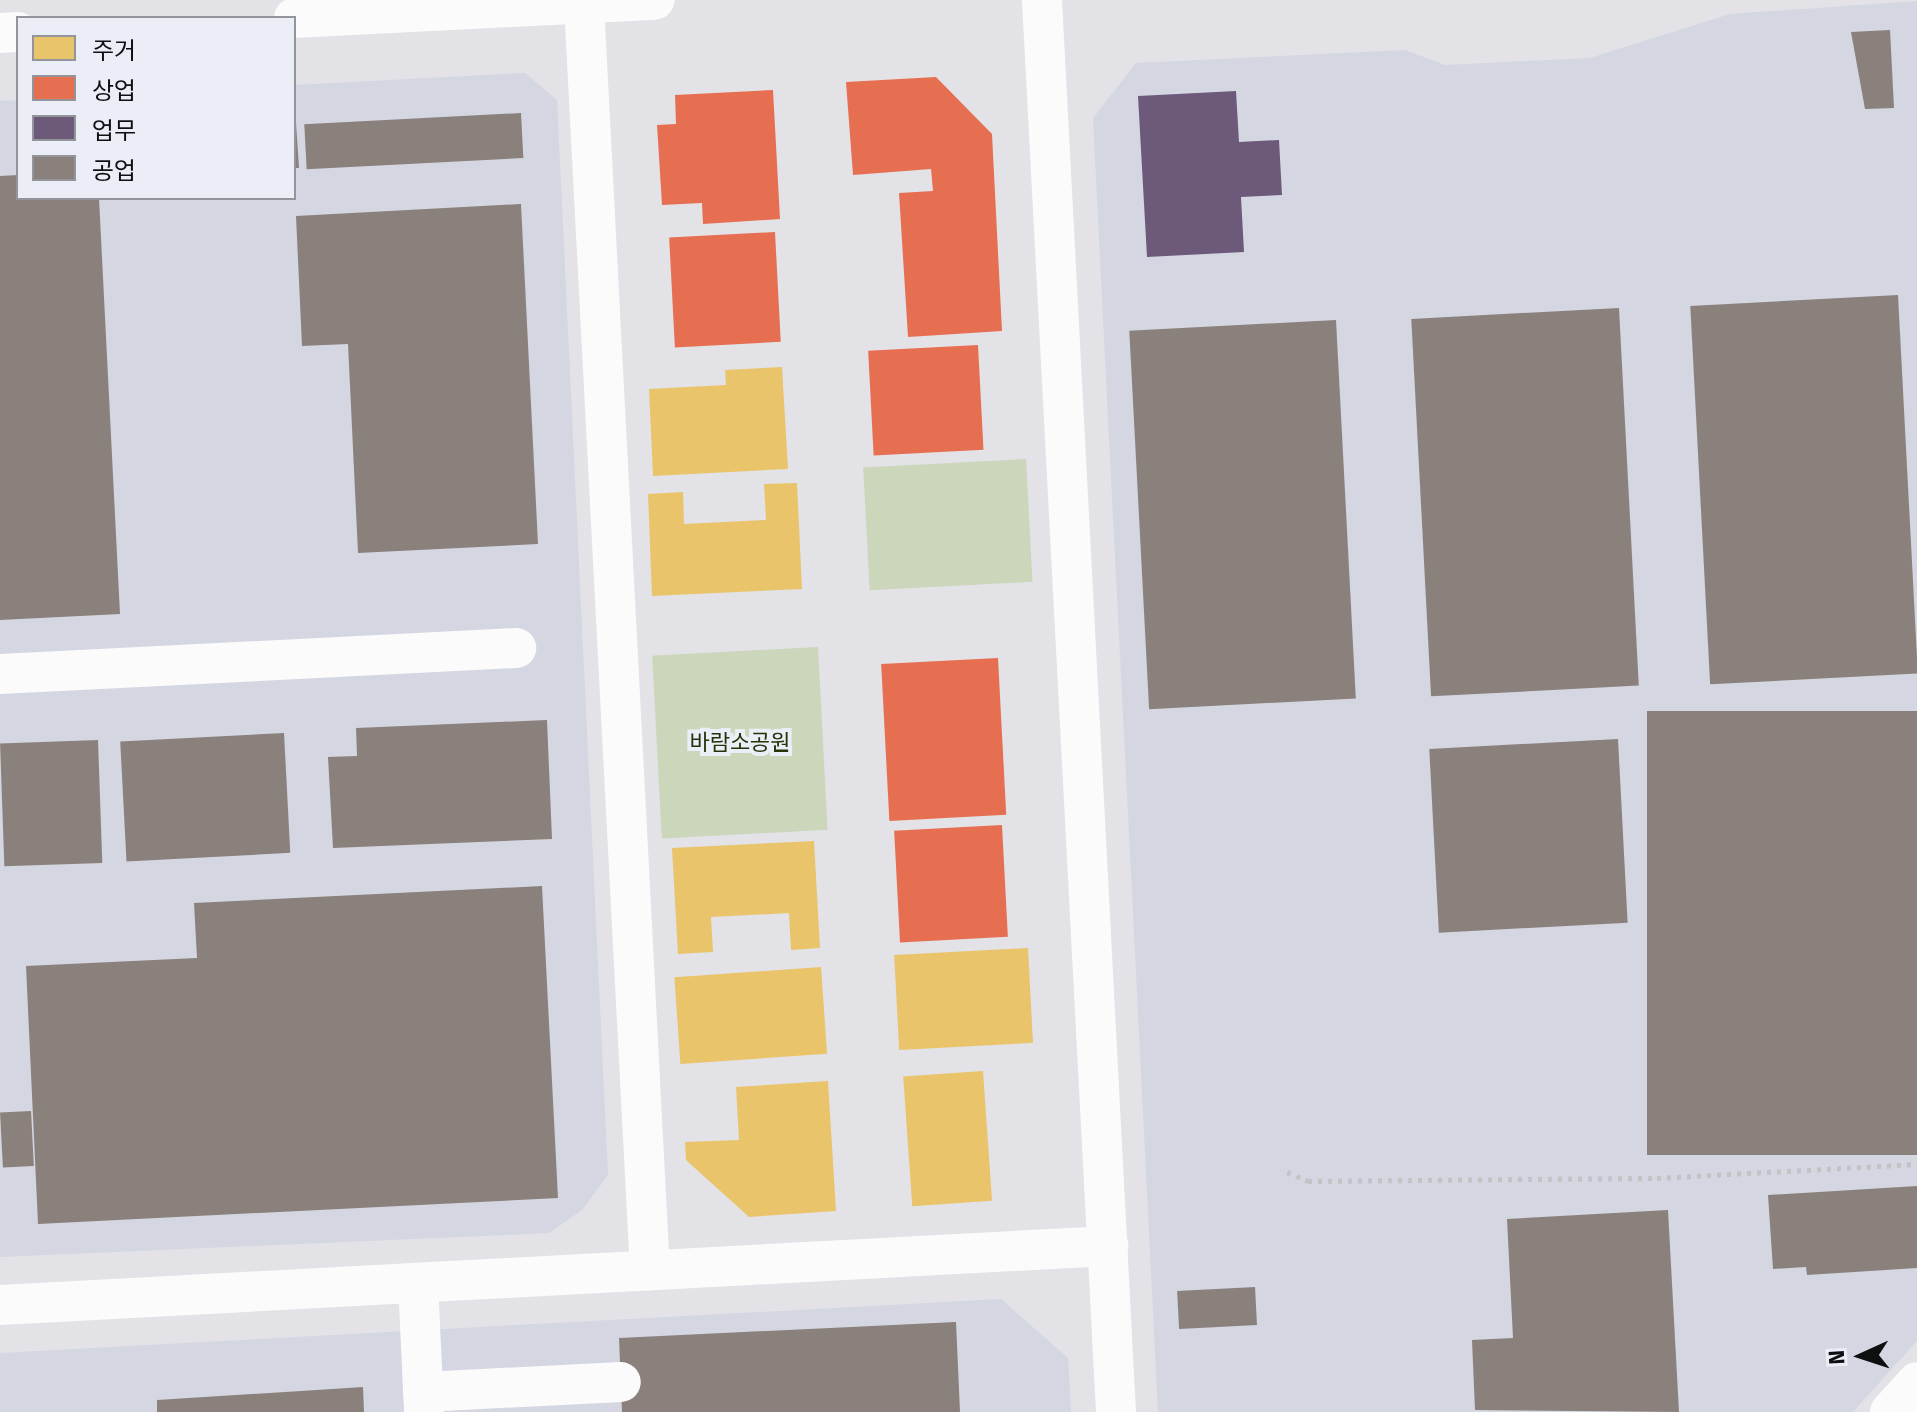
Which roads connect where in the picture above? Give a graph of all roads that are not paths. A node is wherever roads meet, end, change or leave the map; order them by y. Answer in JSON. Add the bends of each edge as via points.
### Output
{"nodes":[{"id":1,"x":655,"y":0,"type":"edge"},
{"id":2,"x":1042,"y":0,"type":"edge"},
{"id":3,"x":584,"y":4,"type":"junction"},
{"id":4,"x":296,"y":18,"type":"edge"},
{"id":5,"x":516,"y":648,"type":"dead end"},
{"id":6,"x":0,"y":674,"type":"edge"},
{"id":7,"x":1108,"y":1246,"type":"junction"},
{"id":8,"x":650,"y":1270,"type":"junction"},
{"id":9,"x":418,"y":1283,"type":"junction"},
{"id":10,"x":0,"y":1305,"type":"edge"},
{"id":11,"x":621,"y":1382,"type":"dead end"},
{"id":12,"x":1917,"y":1382,"type":"edge"},
{"id":13,"x":576,"y":1398,"type":"edge"},
{"id":14,"x":424,"y":1402,"type":"edge"},
{"id":15,"x":1116,"y":1412,"type":"edge"},
{"id":16,"x":1890,"y":1412,"type":"edge"}],
"edges":[{"from":1,"to":3,"type":"street"},
{"from":2,"to":7,"type":"street"},
{"from":3,"to":4,"type":"street"},
{"from":3,"to":8,"type":"street"},
{"from":5,"to":6,"type":"street"},
{"from":7,"to":8,"type":"street"},
{"from":7,"to":15,"type":"street"},
{"from":8,"to":9,"type":"street"},
{"from":9,"to":10,"type":"street"},
{"from":9,"to":14,"type":"street"},
{"from":11,"to":13,"type":"street"},
{"from":12,"to":16,"type":"street"},
{"from":13,"to":14,"type":"street"}]}
